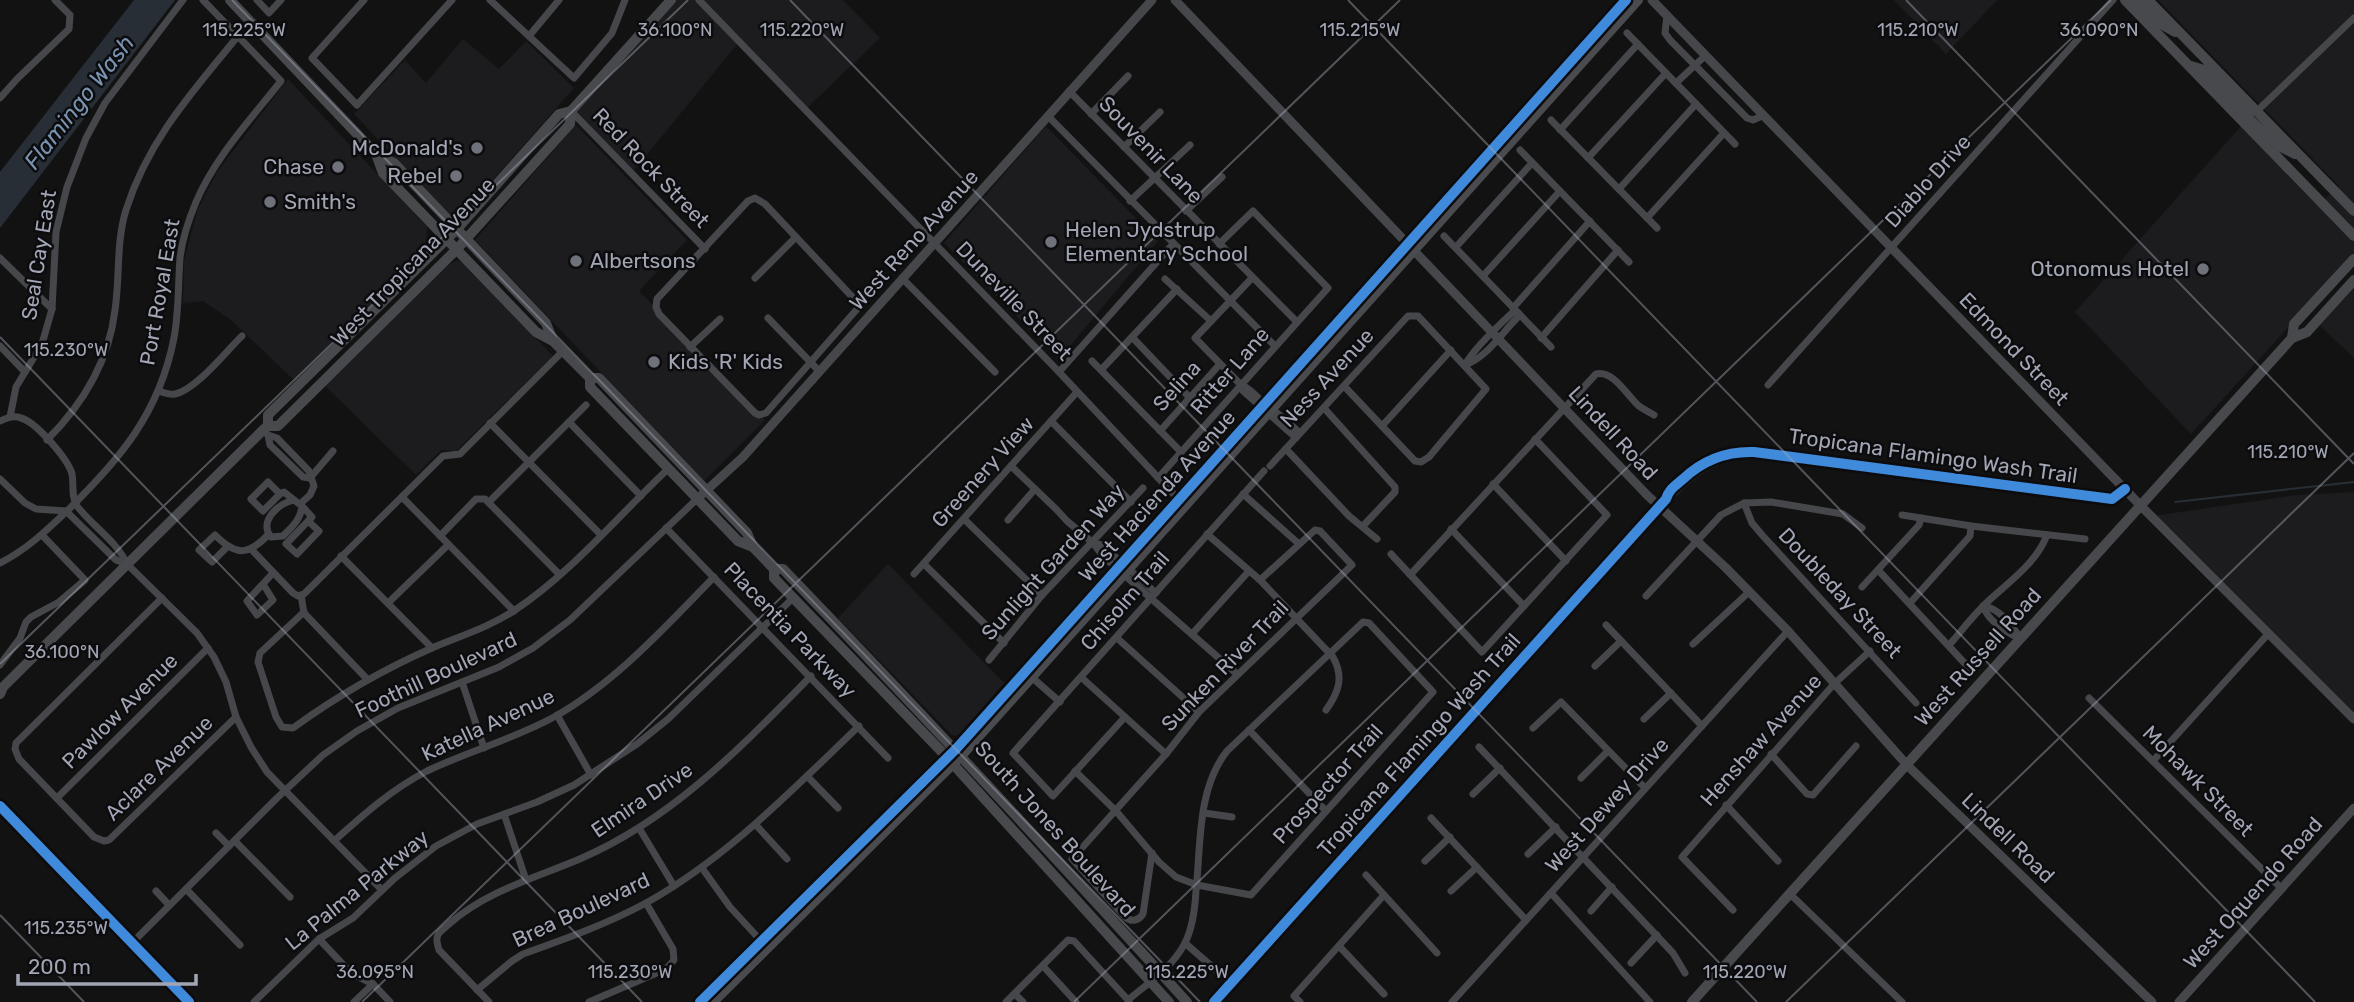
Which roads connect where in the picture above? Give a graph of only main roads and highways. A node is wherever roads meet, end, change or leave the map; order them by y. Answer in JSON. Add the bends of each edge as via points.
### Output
{"nodes":[{"id":1,"x":230,"y":0,"type":"edge"},
{"id":2,"x":671,"y":0,"type":"edge"},
{"id":3,"x":1626,"y":0,"type":"edge"},
{"id":4,"x":1638,"y":0,"type":"edge"},
{"id":5,"x":2125,"y":0,"type":"edge"},
{"id":6,"x":2136,"y":0,"type":"edge"},
{"id":7,"x":2148,"y":0,"type":"edge"},
{"id":8,"x":2184,"y":36,"type":"junction"},
{"id":9,"x":2188,"y":65,"type":"junction"},
{"id":10,"x":1558,"y":82,"type":"junction"},
{"id":11,"x":572,"y":111,"type":"junction"},
{"id":12,"x":2257,"y":111,"type":"junction"},
{"id":13,"x":2238,"y":116,"type":"junction"},
{"id":14,"x":376,"y":154,"type":"junction"},
{"id":15,"x":2303,"y":158,"type":"junction"},
{"id":16,"x":2354,"y":211,"type":"edge"},
{"id":17,"x":457,"y":229,"type":"junction"},
{"id":18,"x":2354,"y":236,"type":"edge"},
{"id":19,"x":447,"y":239,"type":"junction"},
{"id":20,"x":466,"y":239,"type":"junction"},
{"id":21,"x":457,"y":249,"type":"junction"},
{"id":22,"x":2354,"y":259,"type":"edge"},
{"id":23,"x":2354,"y":280,"type":"edge"},
{"id":24,"x":2292,"y":338,"type":"junction"},
{"id":25,"x":554,"y":341,"type":"junction"},
{"id":26,"x":329,"y":356,"type":"junction"},
{"id":27,"x":590,"y":378,"type":"junction"},
{"id":28,"x":299,"y":405,"type":"junction"},
{"id":29,"x":267,"y":431,"type":"junction"},
{"id":30,"x":753,"y":547,"type":"junction"},
{"id":31,"x":774,"y":569,"type":"junction"},
{"id":32,"x":844,"y":632,"type":"junction"},
{"id":33,"x":835,"y":641,"type":"junction"},
{"id":34,"x":1,"y":690,"type":"edge"},
{"id":35,"x":959,"y":752,"type":"junction"},
{"id":36,"x":950,"y":761,"type":"junction"},
{"id":37,"x":0,"y":806,"type":"edge"},
{"id":38,"x":765,"y":944,"type":"junction"},
{"id":39,"x":189,"y":1002,"type":"edge"},
{"id":40,"x":700,"y":1002,"type":"edge"},
{"id":41,"x":713,"y":1002,"type":"edge"},
{"id":42,"x":1169,"y":1002,"type":"edge"},
{"id":43,"x":1187,"y":1002,"type":"edge"},
{"id":44,"x":1692,"y":1002,"type":"edge"}],
"edges":[{"from":1,"to":14,"type":"main road","name":"South Jones Boulevard"},
{"from":2,"to":11,"type":"main road","name":"West Tropicana Avenue"},
{"from":3,"to":10,"type":"main road","name":"West Hacienda Avenue"},
{"from":4,"to":10,"type":"main road","name":"West Hacienda Avenue"},
{"from":5,"to":9,"type":"main road"},
{"from":6,"to":8,"type":"main road","via":[[2161,24]]},
{"from":7,"to":8,"type":"main road"},
{"from":8,"to":12,"type":"main road"},
{"from":9,"to":12,"type":"main road","via":[[2204,70],[2245,110]]},
{"from":9,"to":13,"type":"main road"},
{"from":10,"to":35,"type":"main road","name":"West Hacienda Avenue"},
{"from":11,"to":17,"type":"main road","name":"West Tropicana Avenue","via":[[559,114]]},
{"from":11,"to":20,"type":"main road","name":"West Tropicana Avenue","via":[[570,124]]},
{"from":12,"to":15,"type":"main road"},
{"from":13,"to":15,"type":"main road","via":[[2248,117],[2279,146]]},
{"from":13,"to":18,"type":"main road"},
{"from":14,"to":17,"type":"main road","name":"South Jones Boulevard","via":[[394,163]]},
{"from":14,"to":19,"type":"main road","name":"South Jones Boulevard","via":[[383,173]]},
{"from":15,"to":16,"type":"main road"},
{"from":17,"to":19,"type":"main road","name":"West Tropicana Avenue"},
{"from":17,"to":20,"type":"main road","name":"South Jones Boulevard"},
{"from":19,"to":21,"type":"main road","name":"South Jones Boulevard"},
{"from":19,"to":26,"type":"main road","name":"West Tropicana Avenue"},
{"from":20,"to":21,"type":"main road","name":"West Tropicana Avenue"},
{"from":20,"to":25,"type":"main road","name":"South Jones Boulevard","via":[[546,323]]},
{"from":21,"to":25,"type":"main road","name":"South Jones Boulevard","via":[[536,332]]},
{"from":21,"to":28,"type":"main road","name":"West Tropicana Avenue"},
{"from":22,"to":24,"type":"main road","name":"West Russell Road","via":[[2294,324]]},
{"from":23,"to":24,"type":"main road","name":"West Russell Road","via":[[2307,332]]},
{"from":24,"to":44,"type":"main road","name":"West Russell Road"},
{"from":25,"to":27,"type":"main road","name":"South Jones Boulevard"},
{"from":26,"to":28,"type":"main road","via":[[328,365],[305,389]]},
{"from":26,"to":29,"type":"main road","name":"West Tropicana Avenue","via":[[268,415]]},
{"from":27,"to":30,"type":"main road","name":"South Jones Boulevard","via":[[599,378],[747,533]]},
{"from":27,"to":30,"type":"main road","name":"South Jones Boulevard","via":[[590,387],[668,469],[738,541]]},
{"from":28,"to":29,"type":"main road","name":"West Tropicana Avenue"},
{"from":29,"to":34,"type":"main road","name":"West Tropicana Avenue"},
{"from":30,"to":31,"type":"main road","name":"South Jones Boulevard"},
{"from":31,"to":32,"type":"main road","name":"South Jones Boulevard","via":[[783,569]]},
{"from":31,"to":33,"type":"main road","name":"South Jones Boulevard","via":[[774,578]]},
{"from":32,"to":33,"type":"main road"},
{"from":32,"to":35,"type":"main road","name":"South Jones Boulevard"},
{"from":33,"to":36,"type":"main road","name":"South Jones Boulevard"},
{"from":35,"to":36,"type":"main road","name":"West Hacienda Avenue"},
{"from":35,"to":43,"type":"main road","name":"South Jones Boulevard"},
{"from":36,"to":38,"type":"main road","name":"West Hacienda Avenue"},
{"from":36,"to":42,"type":"main road","name":"South Jones Boulevard"},
{"from":37,"to":39,"type":"main road"},
{"from":38,"to":40,"type":"main road","name":"West Hacienda Avenue"},
{"from":38,"to":41,"type":"main road","name":"West Hacienda Avenue"}]}
